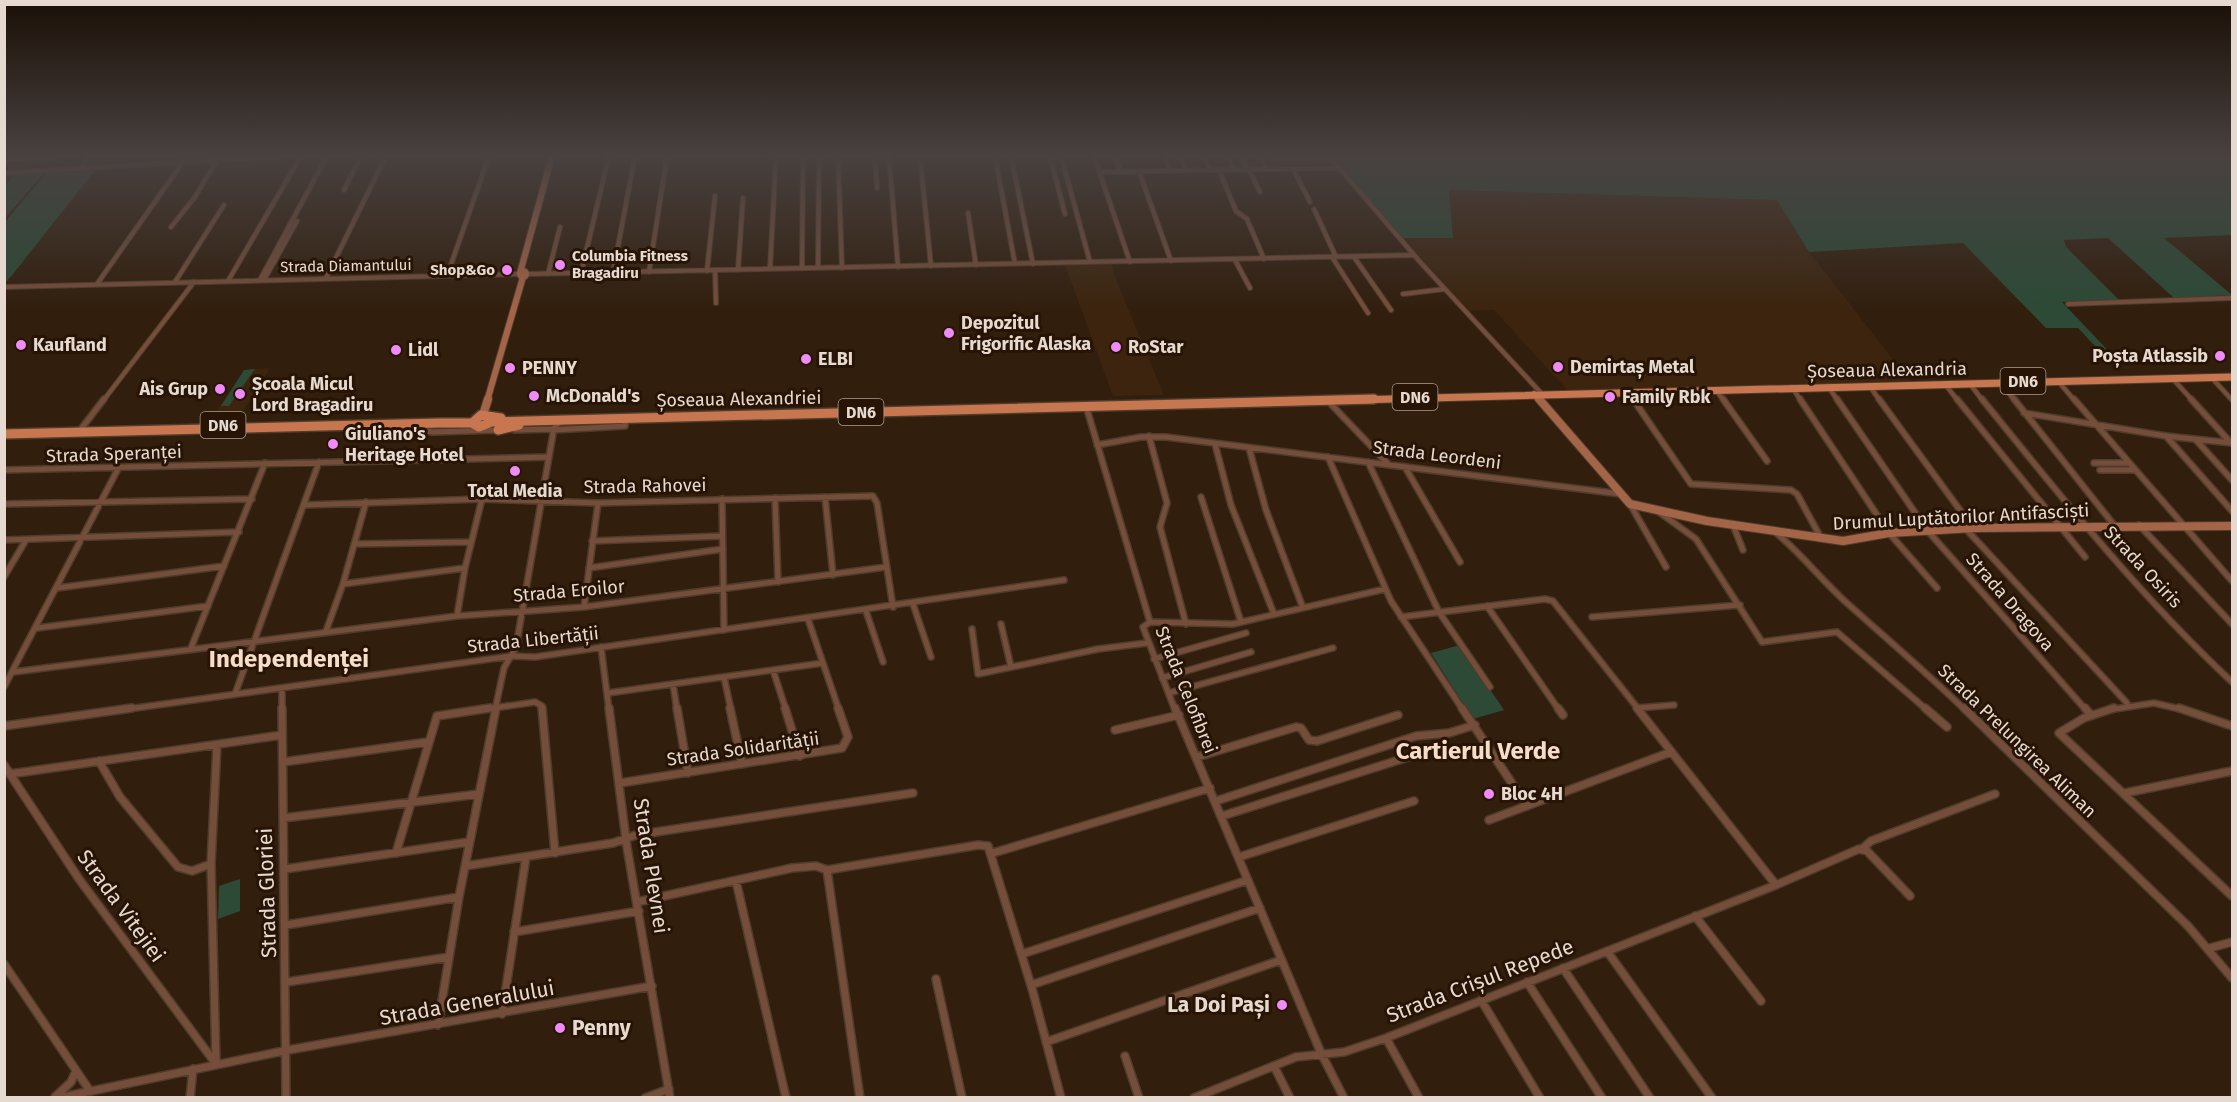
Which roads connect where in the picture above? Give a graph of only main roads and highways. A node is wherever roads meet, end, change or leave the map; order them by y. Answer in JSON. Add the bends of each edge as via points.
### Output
{"nodes":[{"id":1,"x":2232,"y":377,"type":"edge"},
{"id":2,"x":1538,"y":394,"type":"joint"},
{"id":3,"x":1205,"y":402,"type":"junction"},
{"id":4,"x":488,"y":418,"type":"junction"},
{"id":5,"x":473,"y":421,"type":"junction"},
{"id":6,"x":530,"y":421,"type":"junction"},
{"id":7,"x":498,"y":430,"type":"road end"},
{"id":8,"x":4,"y":433,"type":"edge"}],
"edges":[{"from":1,"to":2,"type":"main road","name":"Șoseaua Alexandria","number":"DN6"},
{"from":2,"to":3,"type":"main road","name":"Șoseaua Alexandriei","number":"DN6"},
{"from":3,"to":4,"type":"main road","name":"Șoseaua Alexandriei","number":"DN6","via":[[1145,400]]},
{"from":3,"to":6,"type":"main road","name":"Șoseaua Alexandriei","number":"DN6"},
{"from":4,"to":5,"type":"main road","number":"DN6","via":[[479,427]]},
{"from":4,"to":6,"type":"main road","name":"Șoseaua Alexandriei","number":"DN6"},
{"from":5,"to":8,"type":"main road","number":"DN6"},
{"from":5,"to":8,"type":"main road","number":"DN6"},
{"from":6,"to":7,"type":"main road"}]}
